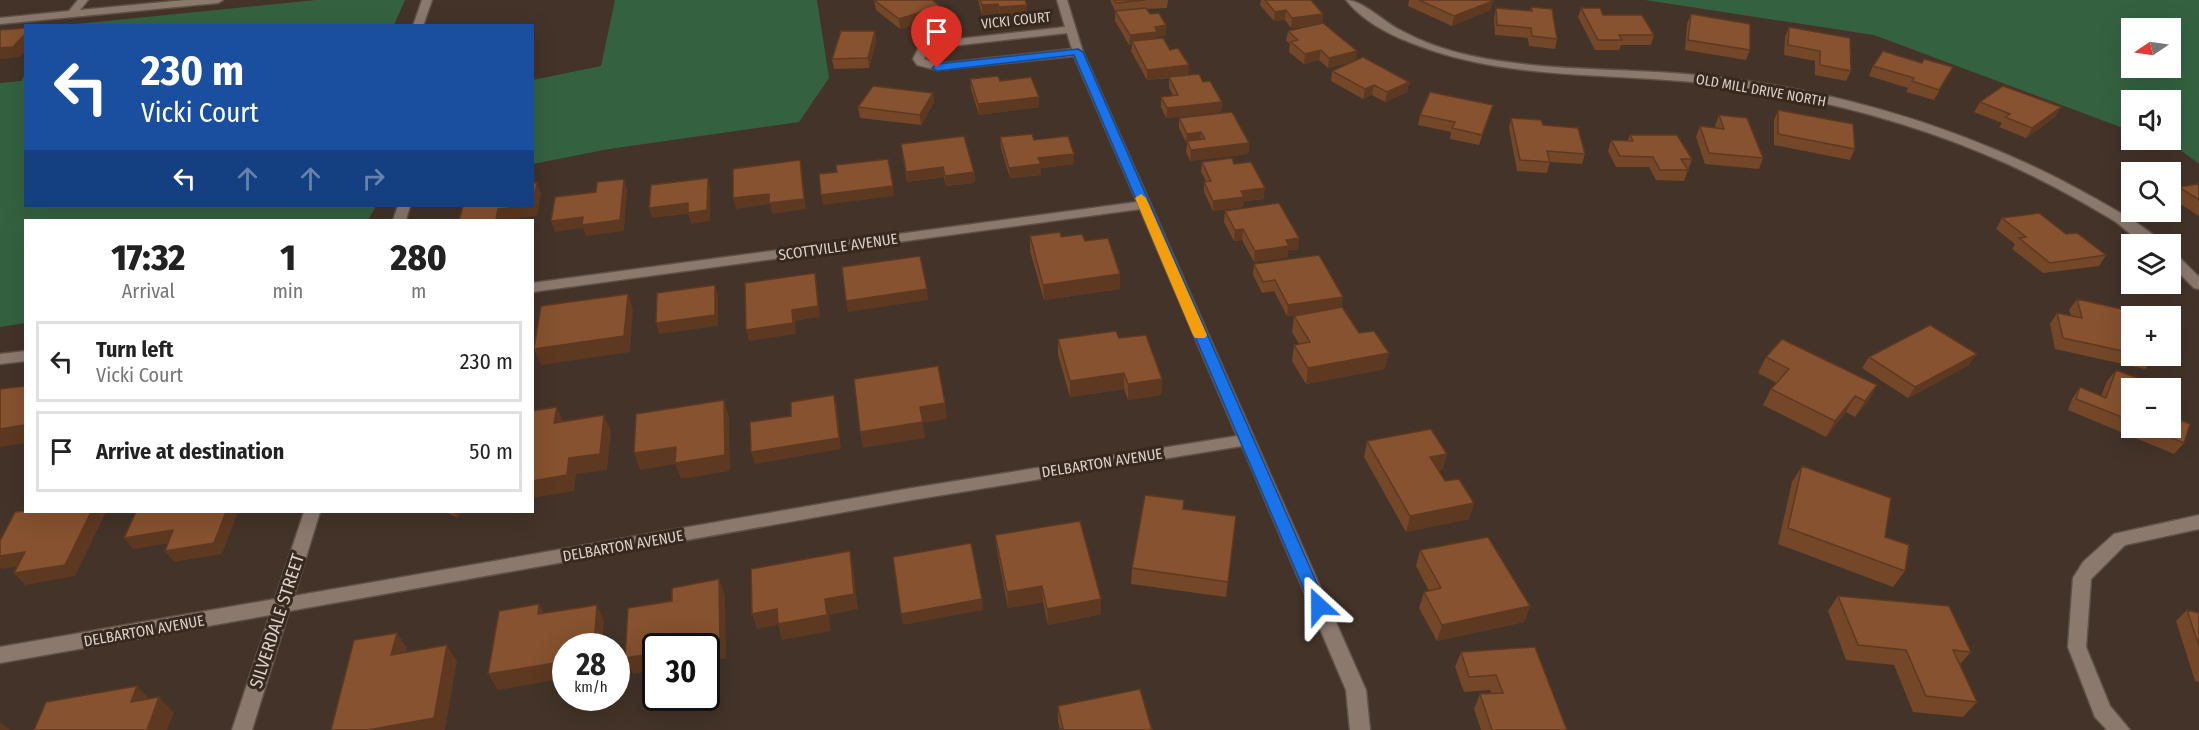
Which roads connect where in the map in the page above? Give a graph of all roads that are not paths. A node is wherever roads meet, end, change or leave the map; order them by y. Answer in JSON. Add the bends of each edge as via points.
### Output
{"nodes":[{"id":1,"x":83,"y":0,"type":"edge"},
{"id":2,"x":218,"y":0,"type":"edge"},
{"id":3,"x":427,"y":0,"type":"edge"},
{"id":4,"x":1062,"y":0,"type":"edge"},
{"id":5,"x":1352,"y":0,"type":"edge"},
{"id":6,"x":71,"y":15,"type":"junction"},
{"id":7,"x":0,"y":21,"type":"edge"},
{"id":8,"x":419,"y":24,"type":"edge"},
{"id":9,"x":1071,"y":29,"type":"junction"},
{"id":10,"x":1078,"y":52,"type":"junction"},
{"id":11,"x":1144,"y":205,"type":"junction"},
{"id":12,"x":2141,"y":234,"type":"edge"},
{"id":13,"x":2181,"y":267,"type":"edge"},
{"id":14,"x":2199,"y":285,"type":"edge"},
{"id":15,"x":534,"y":288,"type":"edge"},
{"id":16,"x":24,"y":356,"type":"edge"},
{"id":17,"x":0,"y":359,"type":"edge"},
{"id":18,"x":1246,"y":440,"type":"junction"},
{"id":19,"x":312,"y":513,"type":"edge"},
{"id":20,"x":2199,"y":522,"type":"edge"},
{"id":21,"x":281,"y":608,"type":"junction"},
{"id":22,"x":0,"y":655,"type":"edge"},
{"id":23,"x":242,"y":730,"type":"edge"},
{"id":24,"x":1360,"y":730,"type":"edge"},
{"id":25,"x":2120,"y":730,"type":"edge"}],
"edges":[{"from":1,"to":6,"type":"street"},
{"from":2,"to":6,"type":"street"},
{"from":3,"to":8,"type":"street"},
{"from":4,"to":9,"type":"street"},
{"from":5,"to":12,"type":"street","name":"OLD MILL DRIVE NORTH","via":[[1396,32],[1437,50],[1482,63],[1541,71],[1705,79],[1813,97],[1906,122],[2058,184]]},
{"from":6,"to":7,"type":"street"},
{"from":9,"to":10,"type":"street"},
{"from":9,"to":10,"type":"street","name":"VICKI COURT","via":[[931,45],[923,49],[918,59],[937,68]]},
{"from":10,"to":11,"type":"street"},
{"from":11,"to":15,"type":"street","name":"SCOTTVILLE AVENUE"},
{"from":11,"to":18,"type":"street"},
{"from":13,"to":14,"type":"street"},
{"from":16,"to":17,"type":"street"},
{"from":18,"to":21,"type":"street","name":"DELBARTON AVENUE","via":[[912,494]]},
{"from":18,"to":24,"type":"street","via":[[1356,690]]},
{"from":19,"to":21,"type":"street","name":"SILVERDALE STREET"},
{"from":20,"to":25,"type":"street","via":[[2120,539],[2082,578],[2077,647],[2102,711]]},
{"from":21,"to":22,"type":"street","name":"DELBARTON AVENUE"},
{"from":21,"to":23,"type":"street","name":"SILVERDALE STREET"}]}
